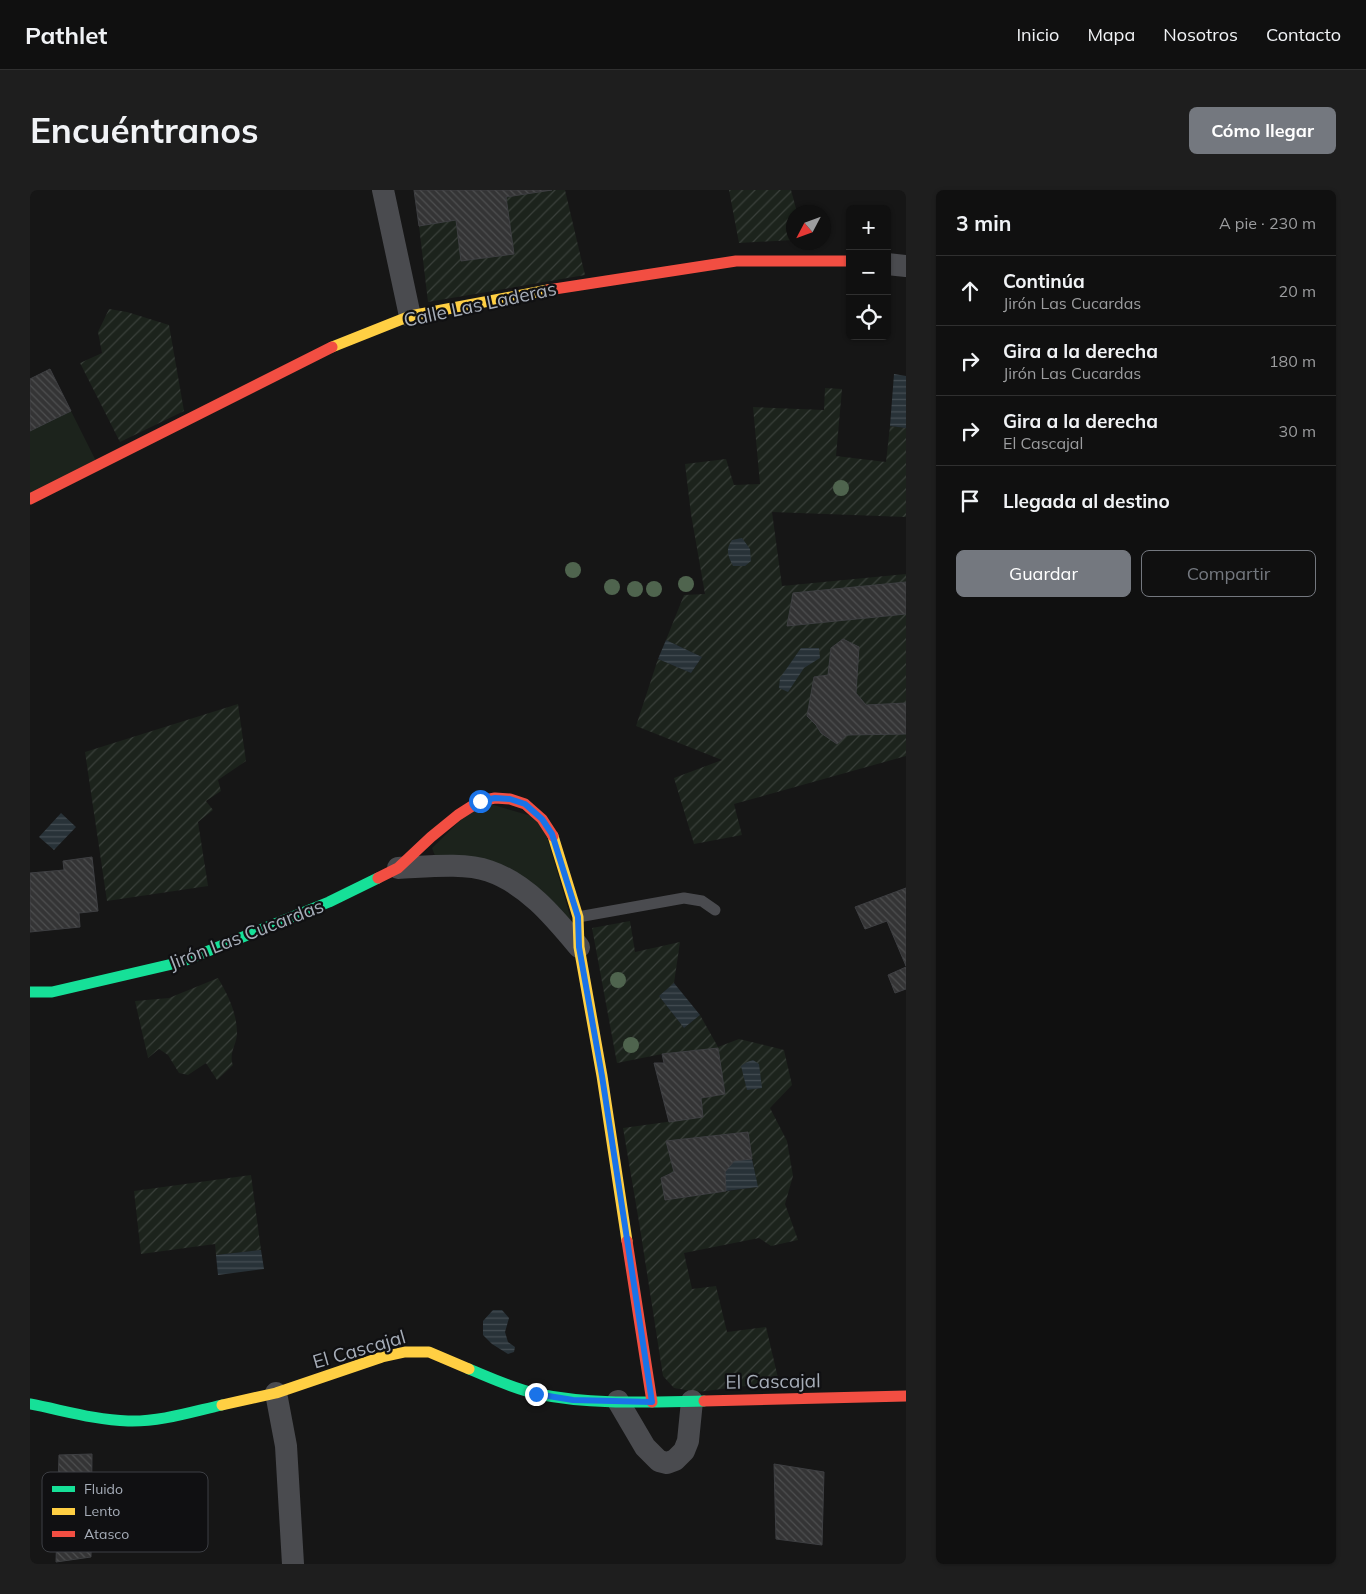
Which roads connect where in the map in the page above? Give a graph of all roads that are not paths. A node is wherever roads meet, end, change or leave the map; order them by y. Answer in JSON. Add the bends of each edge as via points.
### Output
{"nodes":[{"id":1,"x":383,"y":190,"type":"edge"},
{"id":2,"x":846,"y":261,"type":"edge"},
{"id":3,"x":891,"y":264,"type":"edge"},
{"id":4,"x":906,"y":266,"type":"edge"},
{"id":5,"x":410,"y":316,"type":"junction"},
{"id":6,"x":30,"y":499,"type":"edge"},
{"id":7,"x":431,"y":837,"type":"junction"},
{"id":8,"x":442,"y":867,"type":"junction"},
{"id":9,"x":398,"y":868,"type":"junction"},
{"id":10,"x":715,"y":910,"type":"dead end"},
{"id":11,"x":578,"y":917,"type":"junction"},
{"id":12,"x":579,"y":947,"type":"junction"},
{"id":13,"x":30,"y":992,"type":"edge"},
{"id":14,"x":276,"y":1393,"type":"junction"},
{"id":15,"x":906,"y":1396,"type":"edge"},
{"id":16,"x":618,"y":1401,"type":"junction"},
{"id":17,"x":692,"y":1401,"type":"junction"},
{"id":18,"x":652,"y":1402,"type":"junction"},
{"id":19,"x":30,"y":1404,"type":"edge"},
{"id":20,"x":293,"y":1564,"type":"edge"}],
"edges":[{"from":1,"to":5,"type":"street"},
{"from":2,"to":5,"type":"street","name":"Calle Las Laderas","via":[[736,261],[564,287]]},
{"from":3,"to":4,"type":"street"},
{"from":5,"to":6,"type":"street","name":"Calle Las Laderas","via":[[327,349]]},
{"from":7,"to":8,"type":"street","via":[[432,848]]},
{"from":7,"to":9,"type":"street","name":"Jirón Las Cucardas"},
{"from":7,"to":11,"type":"street","name":"Jirón Las Cucardas","via":[[480,801],[510,799],[525,804],[542,819],[552,834]]},
{"from":8,"to":9,"type":"street","name":"Jirón Las Cucardas"},
{"from":8,"to":12,"type":"street","name":"Jirón Las Cucardas","via":[[488,870],[514,882],[549,913]]},
{"from":9,"to":13,"type":"street","name":"Jirón Las Cucardas","via":[[329,902],[181,962],[52,992]]},
{"from":10,"to":11,"type":"lane","via":[[702,901],[684,898]]},
{"from":11,"to":12,"type":"street","name":"Jirón Las Cucardas"},
{"from":12,"to":18,"type":"street","name":"Jirón Las Cucardas"},
{"from":14,"to":16,"type":"street","name":"El Cascajal","via":[[398,1352],[417,1350],[536,1394],[573,1400]]},
{"from":14,"to":19,"type":"street","name":"El Cascajal","via":[[168,1418],[128,1421]]},
{"from":14,"to":20,"type":"street","via":[[286,1446]]},
{"from":15,"to":17,"type":"street","name":"El Cascajal"},
{"from":16,"to":17,"type":"street","via":[[645,1447],[660,1462],[667,1463],[684,1451]]},
{"from":16,"to":18,"type":"street","name":"El Cascajal"},
{"from":17,"to":18,"type":"street","name":"El Cascajal"}]}
